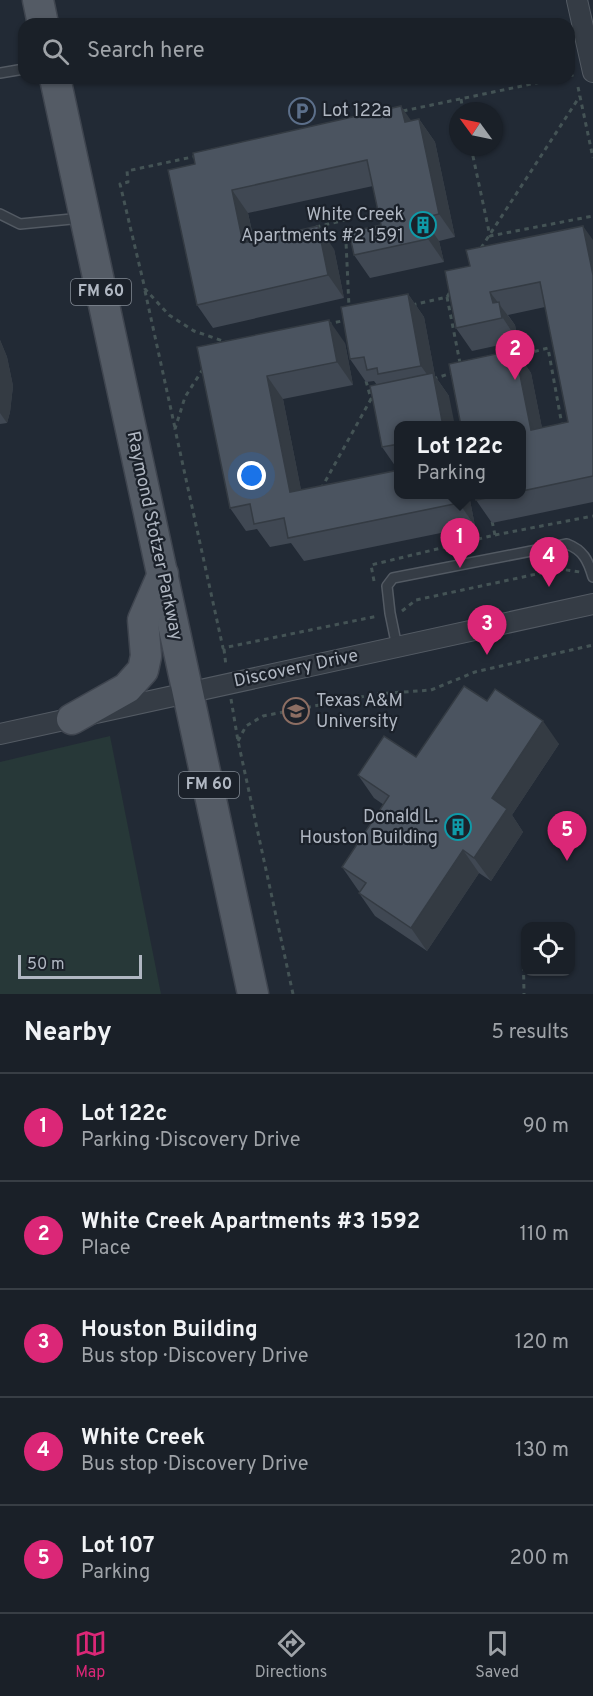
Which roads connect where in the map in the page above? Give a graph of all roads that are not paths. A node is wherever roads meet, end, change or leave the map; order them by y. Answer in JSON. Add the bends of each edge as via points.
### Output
{"nodes":[{"id":1,"x":38,"y":0,"type":"edge"},
{"id":2,"x":578,"y":0,"type":"edge"},
{"id":3,"x":42,"y":18,"type":"edge"},
{"id":4,"x":18,"y":70,"type":"edge"},
{"id":5,"x":593,"y":72,"type":"edge"},
{"id":6,"x":0,"y":74,"type":"edge"},
{"id":7,"x":56,"y":84,"type":"edge"},
{"id":8,"x":0,"y":214,"type":"edge"},
{"id":9,"x":85,"y":218,"type":"junction"},
{"id":10,"x":592,"y":573,"type":"edge"},
{"id":11,"x":163,"y":574,"type":"junction"},
{"id":12,"x":593,"y":604,"type":"edge"},
{"id":13,"x":397,"y":647,"type":"junction"},
{"id":14,"x":189,"y":692,"type":"junction"},
{"id":15,"x":72,"y":719,"type":"junction"},
{"id":16,"x":0,"y":734,"type":"edge"},
{"id":17,"x":253,"y":994,"type":"edge"}],
"edges":[{"from":1,"to":3,"type":"main road"},
{"from":2,"to":5,"type":"street"},
{"from":4,"to":6,"type":"lane"},
{"from":7,"to":9,"type":"main road","name":"Raymond Stotzer Parkway","number":"FM 60"},
{"from":8,"to":9,"type":"lane","via":[[20,224]]},
{"from":9,"to":11,"type":"main road","name":"Raymond Stotzer Parkway","number":"FM 60"},
{"from":10,"to":13,"type":"lane","via":[[579,549],[567,544],[393,578],[387,586]]},
{"from":11,"to":14,"type":"main road","name":"Raymond Stotzer Parkway","number":"FM 60"},
{"from":11,"to":15,"type":"main road","via":[[143,620],[146,656],[142,670],[127,688]]},
{"from":12,"to":13,"type":"street","name":"Discovery Drive"},
{"from":13,"to":14,"type":"street","name":"Discovery Drive"},
{"from":14,"to":15,"type":"street","name":"Discovery Drive"},
{"from":14,"to":17,"type":"main road","name":"Raymond Stotzer Parkway","number":"FM 60"},
{"from":15,"to":16,"type":"street","name":"Discovery Drive"}]}
